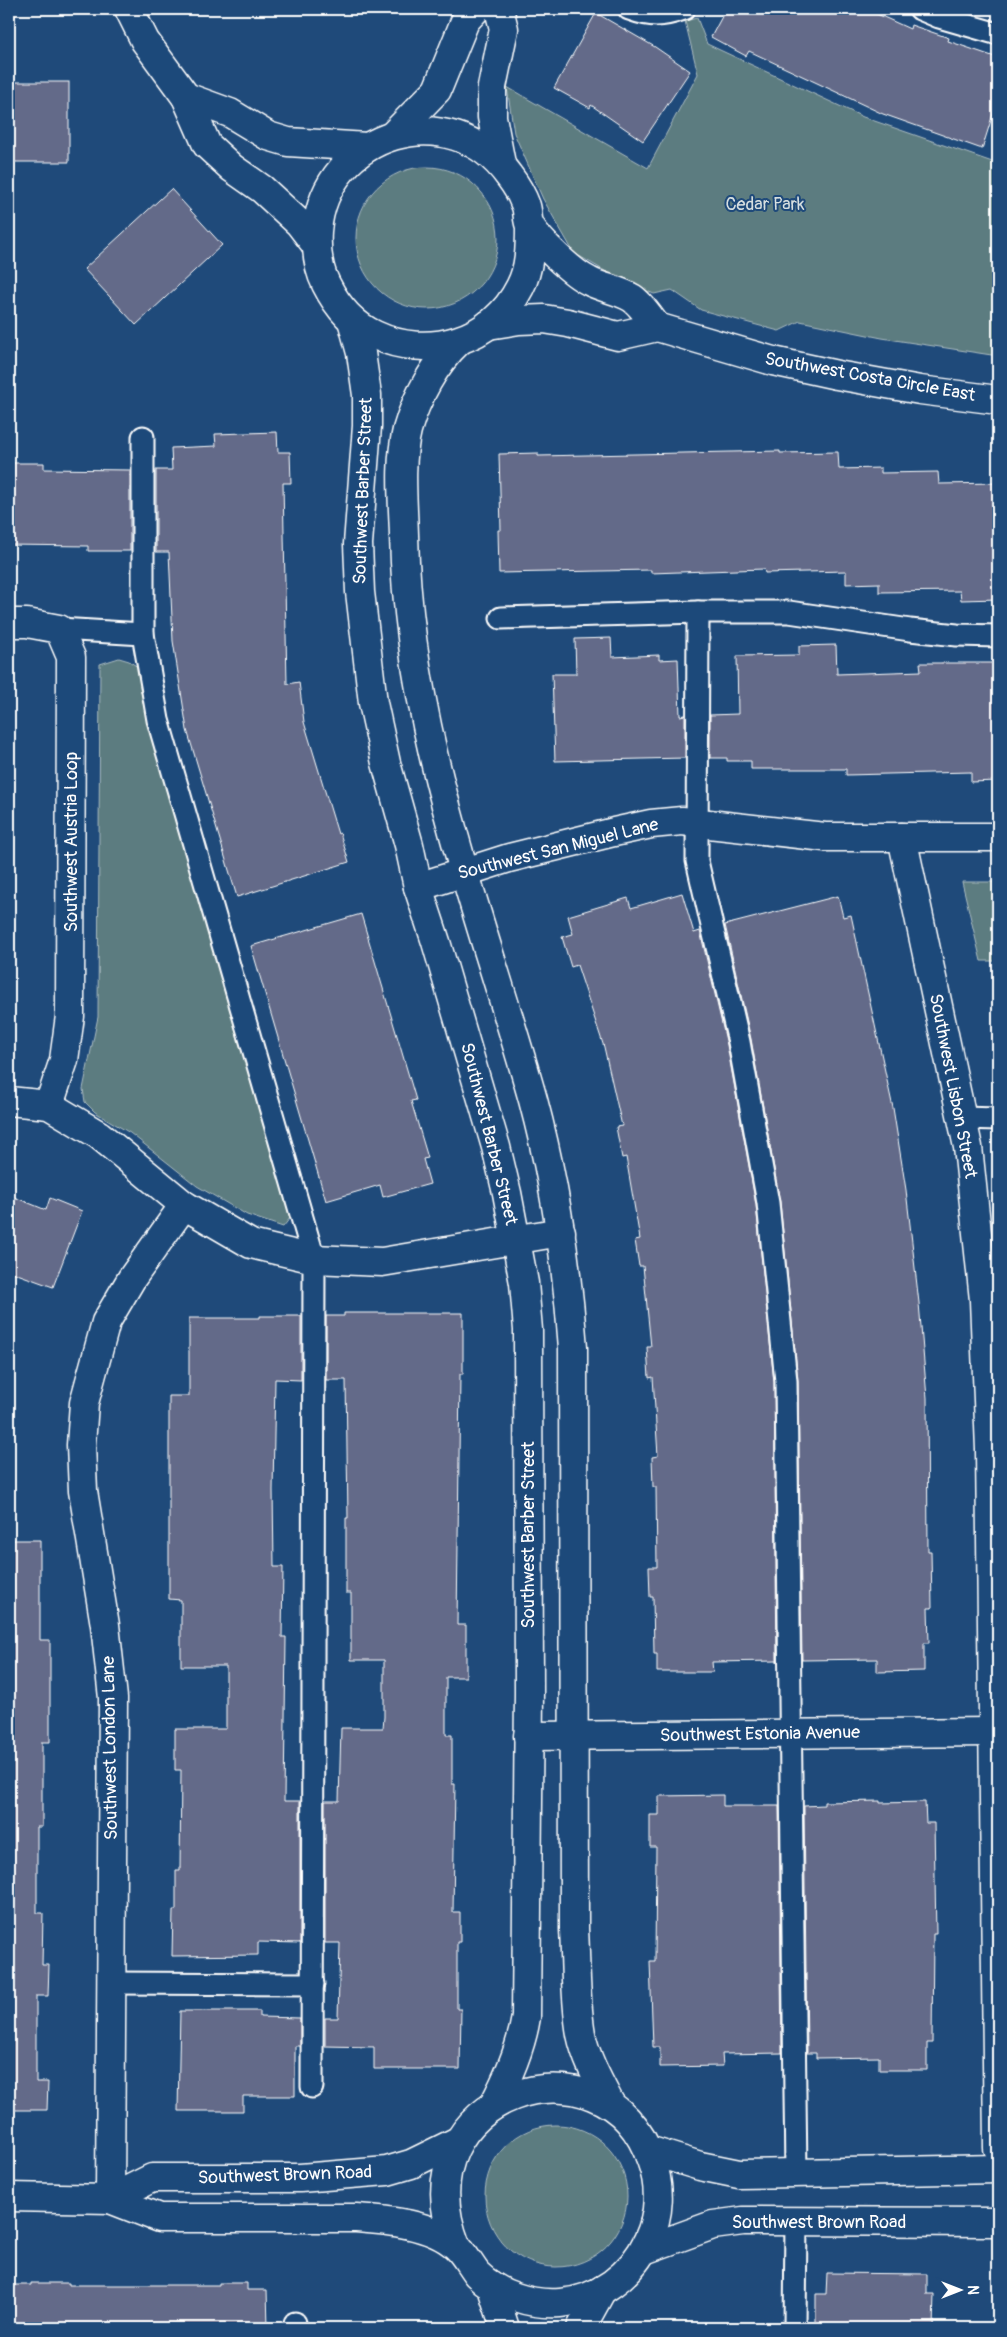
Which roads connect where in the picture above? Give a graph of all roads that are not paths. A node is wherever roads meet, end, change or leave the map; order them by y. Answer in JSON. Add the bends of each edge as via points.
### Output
{"nodes":[{"id":1,"x":129,"y":9,"type":"edge"},
{"id":2,"x":476,"y":9,"type":"edge"},
{"id":3,"x":499,"y":9,"type":"edge"},
{"id":4,"x":629,"y":9,"type":"edge"},
{"id":5,"x":684,"y":9,"type":"edge"},
{"id":6,"x":920,"y":9,"type":"edge"},
{"id":7,"x":998,"y":34,"type":"edge"},
{"id":8,"x":186,"y":97,"type":"junction"},
{"id":9,"x":393,"y":135,"type":"junction"},
{"id":10,"x":367,"y":147,"type":"junction"},
{"id":11,"x":501,"y":164,"type":"junction"},
{"id":12,"x":530,"y":225,"type":"junction"},
{"id":13,"x":316,"y":245,"type":"junction"},
{"id":14,"x":352,"y":320,"type":"junction"},
{"id":15,"x":488,"y":326,"type":"junction"},
{"id":16,"x":657,"y":327,"type":"junction"},
{"id":17,"x":459,"y":340,"type":"junction"},
{"id":18,"x":998,"y":400,"type":"edge"},
{"id":19,"x":143,"y":437,"type":"dead end"},
{"id":20,"x":698,"y":612,"type":"junction"},
{"id":21,"x":501,"y":618,"type":"dead end"},
{"id":22,"x":9,"y":623,"type":"edge"},
{"id":23,"x":59,"y":629,"type":"junction"},
{"id":24,"x":143,"y":634,"type":"junction"},
{"id":25,"x":998,"y":636,"type":"edge"},
{"id":26,"x":697,"y":822,"type":"junction"},
{"id":27,"x":902,"y":837,"type":"junction"},
{"id":28,"x":998,"y":838,"type":"edge"},
{"id":29,"x":463,"y":872,"type":"junction"},
{"id":30,"x":418,"y":887,"type":"junction"},
{"id":31,"x":9,"y":1101,"type":"edge"},
{"id":32,"x":49,"y":1105,"type":"junction"},
{"id":33,"x":962,"y":1118,"type":"junction"},
{"id":34,"x":998,"y":1118,"type":"edge"},
{"id":35,"x":184,"y":1205,"type":"junction"},
{"id":36,"x":561,"y":1232,"type":"junction"},
{"id":37,"x":516,"y":1240,"type":"junction"},
{"id":38,"x":314,"y":1259,"type":"junction"},
{"id":39,"x":991,"y":1300,"type":"edge"},
{"id":40,"x":996,"y":1732,"type":"edge"},
{"id":41,"x":791,"y":1734,"type":"junction"},
{"id":42,"x":528,"y":1736,"type":"junction"},
{"id":43,"x":575,"y":1736,"type":"junction"},
{"id":44,"x":111,"y":1983,"type":"junction"},
{"id":45,"x":313,"y":1984,"type":"junction"},
{"id":46,"x":312,"y":2087,"type":"dead end"},
{"id":47,"x":610,"y":2105,"type":"junction"},
{"id":48,"x":493,"y":2106,"type":"junction"},
{"id":49,"x":458,"y":2141,"type":"junction"},
{"id":50,"x":998,"y":2148,"type":"edge"},
{"id":51,"x":648,"y":2150,"type":"junction"},
{"id":52,"x":998,"y":2170,"type":"edge"},
{"id":53,"x":796,"y":2173,"type":"junction"},
{"id":54,"x":9,"y":2197,"type":"edge"},
{"id":55,"x":110,"y":2199,"type":"junction"},
{"id":56,"x":796,"y":2221,"type":"junction"},
{"id":57,"x":998,"y":2222,"type":"edge"},
{"id":58,"x":456,"y":2246,"type":"junction"},
{"id":59,"x":644,"y":2250,"type":"junction"},
{"id":60,"x":491,"y":2285,"type":"junction"},
{"id":61,"x":602,"y":2290,"type":"junction"},
{"id":62,"x":505,"y":2328,"type":"edge"},
{"id":63,"x":581,"y":2328,"type":"edge"},
{"id":64,"x":795,"y":2328,"type":"edge"}],
"edges":[{"from":1,"to":8,"type":"street","via":[[145,41]]},
{"from":2,"to":9,"type":"street","via":[[465,21],[437,90]]},
{"from":3,"to":11,"type":"street","via":[[504,28],[492,87],[492,116]]},
{"from":4,"to":5,"type":"lane","via":[[664,16]]},
{"from":6,"to":7,"type":"lane"},
{"from":8,"to":10,"type":"street","via":[[230,113],[268,136],[288,142]]},
{"from":8,"to":13,"type":"street","via":[[207,145],[232,168],[262,188],[299,223]]},
{"from":9,"to":10,"type":"street"},
{"from":9,"to":11,"type":"street","via":[[423,131],[463,138]]},
{"from":10,"to":13,"type":"street","via":[[334,178],[324,197],[318,215]]},
{"from":11,"to":12,"type":"street","via":[[518,189]]},
{"from":12,"to":15,"type":"street","via":[[527,268],[520,286],[501,314]]},
{"from":12,"to":16,"type":"street","via":[[564,263],[587,280],[632,298]]},
{"from":13,"to":14,"type":"street","via":[[323,277],[332,296]]},
{"from":14,"to":17,"type":"street","via":[[372,334],[400,344],[440,346]]},
{"from":14,"to":30,"type":"street","name":"Southwest Barber Street","via":[[367,395],[358,544],[371,693]]},
{"from":15,"to":16,"type":"street","name":"Southwest Costa Circle East","via":[[544,319],[618,336]]},
{"from":15,"to":17,"type":"street"},
{"from":16,"to":18,"type":"street","name":"Southwest Costa Circle East","via":[[772,361],[837,375]]},
{"from":17,"to":29,"type":"street","name":"Southwest Barber Street","via":[[447,352],[415,408],[407,432],[403,498],[410,634],[419,695]]},
{"from":19,"to":24,"type":"lane"},
{"from":20,"to":21,"type":"lane"},
{"from":20,"to":25,"type":"lane","via":[[789,612],[910,630]]},
{"from":20,"to":26,"type":"lane"},
{"from":22,"to":23,"type":"street"},
{"from":23,"to":24,"type":"lane"},
{"from":23,"to":32,"type":"street","name":"Southwest Austria Loop","via":[[71,657],[70,1016],[64,1060]]},
{"from":24,"to":38,"type":"lane","via":[[158,720]]},
{"from":26,"to":27,"type":"street","name":"Southwest San Miguel Lane","via":[[825,837]]},
{"from":26,"to":29,"type":"street","name":"Southwest San Miguel Lane","via":[[651,824]]},
{"from":26,"to":41,"type":"lane","via":[[697,861],[739,1042],[768,1203],[786,1381]]},
{"from":27,"to":28,"type":"street","name":"Southwest San Miguel Lane"},
{"from":27,"to":33,"type":"street","name":"Southwest Lisbon Street"},
{"from":29,"to":30,"type":"street","name":"Southwest San Miguel Lane"},
{"from":29,"to":36,"type":"street","name":"Southwest Barber Street","via":[[533,1100]]},
{"from":30,"to":37,"type":"street","name":"Southwest Barber Street","via":[[496,1147]]},
{"from":31,"to":32,"type":"street"},
{"from":32,"to":35,"type":"street","via":[[99,1135]]},
{"from":33,"to":34,"type":"lane"},
{"from":33,"to":39,"type":"street","name":"Southwest Lisbon Street"},
{"from":35,"to":38,"type":"street","via":[[251,1244]]},
{"from":35,"to":44,"type":"street","name":"Southwest London Lane","via":[[132,1278],[106,1322],[84,1403],[80,1444],[83,1491],[106,1625],[113,1698]]},
{"from":36,"to":37,"type":"street"},
{"from":36,"to":43,"type":"street","name":"Southwest Barber Street","via":[[572,1348]]},
{"from":37,"to":38,"type":"street","via":[[382,1262]]},
{"from":37,"to":42,"type":"street","name":"Southwest Barber Street","via":[[528,1330]]},
{"from":38,"to":45,"type":"lane"},
{"from":39,"to":40,"type":"street","name":"Southwest Lisbon Street","via":[[990,1450]]},
{"from":40,"to":41,"type":"street","name":"Southwest Estonia Avenue"},
{"from":40,"to":50,"type":"street","name":"Southwest Lisbon Street"},
{"from":41,"to":43,"type":"street","name":"Southwest Estonia Avenue"},
{"from":41,"to":53,"type":"lane"},
{"from":42,"to":43,"type":"street","name":"Southwest Estonia Avenue"},
{"from":42,"to":48,"type":"street","name":"Southwest Barber Street","via":[[526,2017],[507,2080]]},
{"from":43,"to":47,"type":"street","name":"Southwest Barber Street","via":[[574,1930],[578,2005],[581,2034],[588,2056]]},
{"from":44,"to":45,"type":"lane"},
{"from":44,"to":55,"type":"street","name":"Southwest London Lane"},
{"from":45,"to":46,"type":"lane"},
{"from":47,"to":48,"type":"street","name":"Southwest Barber Street","via":[[580,2093],[551,2089],[512,2096]]},
{"from":47,"to":51,"type":"street","name":"Southwest Barber Street","via":[[626,2120]]},
{"from":48,"to":49,"type":"street","name":"Southwest Barber Street"},
{"from":49,"to":55,"type":"street","name":"Southwest Brown Road","via":[[411,2164],[387,2171],[300,2178],[152,2178]]},
{"from":49,"to":58,"type":"street","name":"Southwest Barber Street","via":[[448,2165],[444,2203],[447,2224]]},
{"from":51,"to":53,"type":"street","via":[[739,2174]]},
{"from":51,"to":59,"type":"street","name":"Southwest Barber Street","via":[[658,2190],[655,2218]]},
{"from":52,"to":53,"type":"street"},
{"from":54,"to":55,"type":"street","name":"Southwest Brown Road"},
{"from":55,"to":58,"type":"street","name":"Southwest Brown Road","via":[[159,2218],[388,2220],[433,2233]]},
{"from":56,"to":57,"type":"street","name":"Southwest Brown Road"},
{"from":56,"to":59,"type":"street","name":"Southwest Brown Road","via":[[743,2221],[713,2225]]},
{"from":56,"to":64,"type":"lane"},
{"from":58,"to":60,"type":"street","name":"Southwest Barber Street","via":[[479,2276]]},
{"from":59,"to":61,"type":"street","name":"Southwest Barber Street","via":[[626,2273]]},
{"from":60,"to":61,"type":"street","name":"Southwest Barber Street","via":[[507,2294],[539,2303],[576,2300]]},
{"from":60,"to":62,"type":"street","name":"Southwest Barber Street"},
{"from":61,"to":63,"type":"street","name":"Southwest Barber Street"}]}
